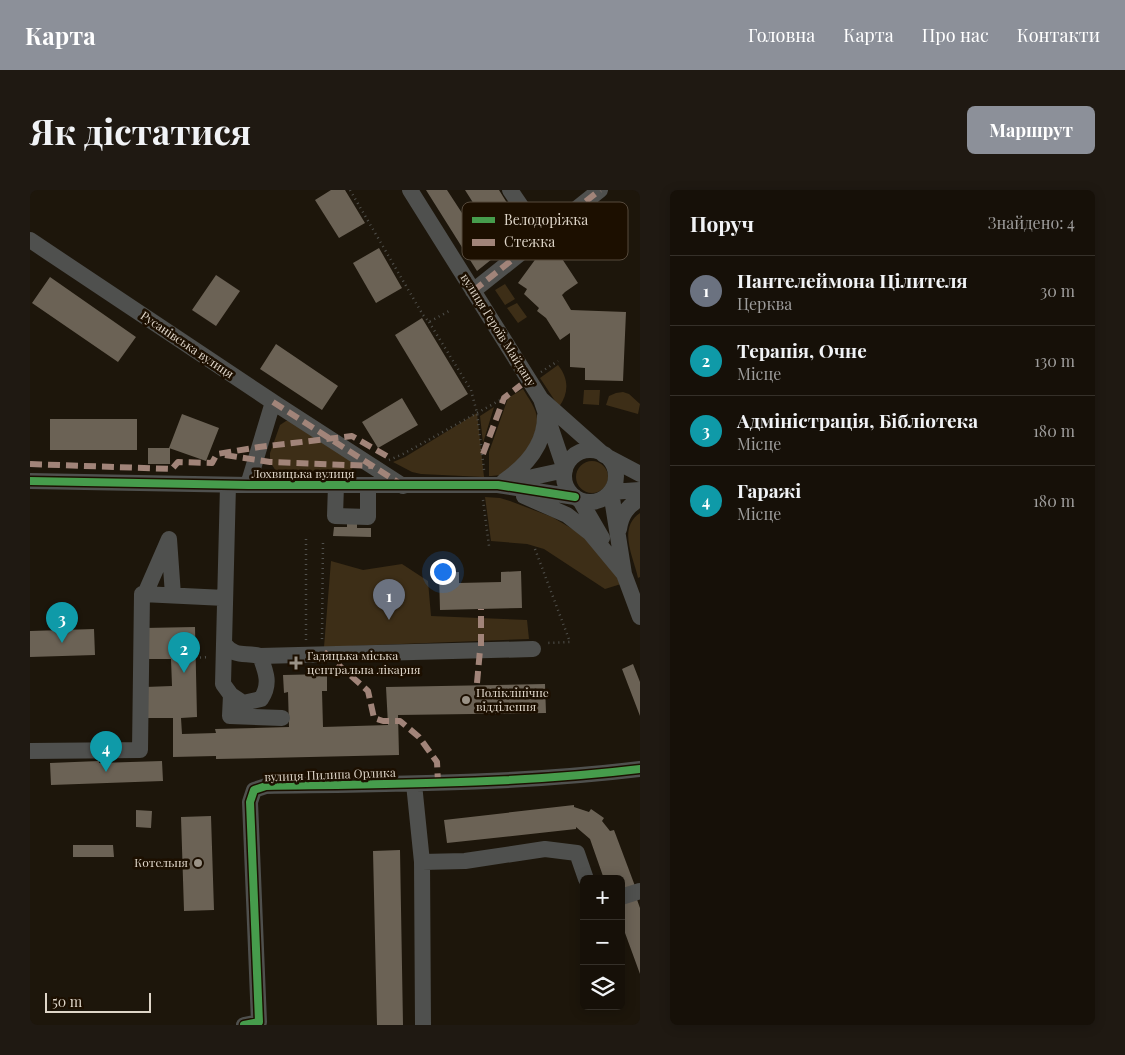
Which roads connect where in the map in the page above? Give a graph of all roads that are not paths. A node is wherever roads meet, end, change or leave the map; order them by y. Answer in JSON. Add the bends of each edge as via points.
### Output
{"nodes":[{"id":1,"x":410,"y":190,"type":"edge"},
{"id":2,"x":510,"y":190,"type":"edge"},
{"id":3,"x":600,"y":190,"type":"edge"},
{"id":4,"x":518,"y":202,"type":"edge"},
{"id":5,"x":585,"y":202,"type":"edge"},
{"id":6,"x":30,"y":240,"type":"edge"},
{"id":7,"x":513,"y":260,"type":"edge"},
{"id":8,"x":473,"y":292,"type":"junction"},
{"id":9,"x":541,"y":399,"type":"junction"},
{"id":10,"x":273,"y":402,"type":"junction"},
{"id":11,"x":604,"y":454,"type":"junction"},
{"id":12,"x":565,"y":470,"type":"junction"},
{"id":13,"x":640,"y":474,"type":"edge"},
{"id":14,"x":30,"y":481,"type":"edge"},
{"id":15,"x":491,"y":481,"type":"junction"},
{"id":16,"x":228,"y":485,"type":"junction"},
{"id":17,"x":248,"y":485,"type":"junction"},
{"id":18,"x":336,"y":486,"type":"junction"},
{"id":19,"x":368,"y":486,"type":"junction"},
{"id":20,"x":403,"y":486,"type":"junction"},
{"id":21,"x":640,"y":490,"type":"edge"},
{"id":22,"x":611,"y":492,"type":"junction"},
{"id":23,"x":577,"y":499,"type":"junction"},
{"id":24,"x":640,"y":499,"type":"edge"},
{"id":25,"x":618,"y":534,"type":"junction"},
{"id":26,"x":624,"y":574,"type":"junction"},
{"id":27,"x":145,"y":594,"type":"junction"},
{"id":28,"x":173,"y":595,"type":"junction"},
{"id":29,"x":225,"y":598,"type":"junction"},
{"id":30,"x":640,"y":617,"type":"edge"},
{"id":31,"x":224,"y":644,"type":"junction"},
{"id":32,"x":533,"y":649,"type":"dead end"},
{"id":33,"x":260,"y":656,"type":"junction"},
{"id":34,"x":231,"y":695,"type":"junction"},
{"id":35,"x":282,"y":718,"type":"dead end"},
{"id":36,"x":30,"y":751,"type":"edge"},
{"id":37,"x":640,"y":769,"type":"edge"},
{"id":38,"x":414,"y":784,"type":"junction"},
{"id":39,"x":422,"y":862,"type":"junction"},
{"id":40,"x":585,"y":875,"type":"edge"},
{"id":41,"x":640,"y":891,"type":"edge"},
{"id":42,"x":625,"y":896,"type":"edge"},
{"id":43,"x":254,"y":1024,"type":"edge"},
{"id":44,"x":423,"y":1025,"type":"edge"}],
"edges":[{"from":1,"to":8,"type":"street","name":"вулиця Героїв Майдану"},
{"from":2,"to":4,"type":"street"},
{"from":3,"to":5,"type":"street"},
{"from":6,"to":10,"type":"street","name":"Русанівська вулиця"},
{"from":7,"to":8,"type":"street"},
{"from":8,"to":9,"type":"street","name":"вулиця Героїв Майдану"},
{"from":9,"to":11,"type":"street","name":"вулиця Героїв Майдану"},
{"from":9,"to":12,"type":"street"},
{"from":9,"to":15,"type":"street","via":[[546,417],[536,450],[519,471]]},
{"from":10,"to":17,"type":"street"},
{"from":10,"to":20,"type":"street","name":"Русанівська вулиця"},
{"from":11,"to":12,"type":"street","via":[[594,450],[579,453]]},
{"from":11,"to":13,"type":"street"},
{"from":11,"to":22,"type":"street","via":[[616,470]]},
{"from":12,"to":15,"type":"street"},
{"from":12,"to":23,"type":"street","via":[[566,485]]},
{"from":14,"to":16,"type":"street","name":"Лохвицька вулиця"},
{"from":15,"to":20,"type":"street","name":"Лохвицька вулиця"},
{"from":15,"to":23,"type":"street","name":"Лохвицька вулиця"},
{"from":15,"to":26,"type":"street","via":[[567,515],[590,532]]},
{"from":16,"to":17,"type":"street","name":"Лохвицька вулиця"},
{"from":16,"to":29,"type":"street"},
{"from":17,"to":18,"type":"street","name":"Лохвицька вулиця"},
{"from":18,"to":19,"type":"street","name":"Лохвицька вулиця"},
{"from":18,"to":19,"type":"street","via":[[335,516],[368,517]]},
{"from":19,"to":20,"type":"street","name":"Лохвицька вулиця"},
{"from":21,"to":22,"type":"street"},
{"from":22,"to":23,"type":"street","via":[[597,501]]},
{"from":22,"to":25,"type":"street"},
{"from":23,"to":26,"type":"street"},
{"from":24,"to":25,"type":"street","via":[[623,514]]},
{"from":25,"to":26,"type":"street"},
{"from":26,"to":30,"type":"street"},
{"from":27,"to":28,"type":"street"},
{"from":27,"to":28,"type":"street","via":[[169,538]]},
{"from":27,"to":36,"type":"street","via":[[142,594],[140,750]]},
{"from":28,"to":29,"type":"street"},
{"from":29,"to":31,"type":"street"},
{"from":31,"to":33,"type":"street","via":[[230,652]]},
{"from":31,"to":34,"type":"street","via":[[223,684]]},
{"from":32,"to":33,"type":"street"},
{"from":33,"to":34,"type":"street","via":[[268,680],[267,691],[261,700],[243,703]]},
{"from":34,"to":35,"type":"street","via":[[230,716]]},
{"from":37,"to":38,"type":"street","name":"вулиця Пилипа Орлика","via":[[588,776]]},
{"from":38,"to":39,"type":"street"},
{"from":38,"to":43,"type":"street","name":"вулиця Пилипа Орлика","via":[[266,786],[254,790],[250,802]]},
{"from":39,"to":40,"type":"street","via":[[465,861],[545,849],[577,853]]},
{"from":39,"to":44,"type":"street"},
{"from":41,"to":42,"type":"street"}]}
